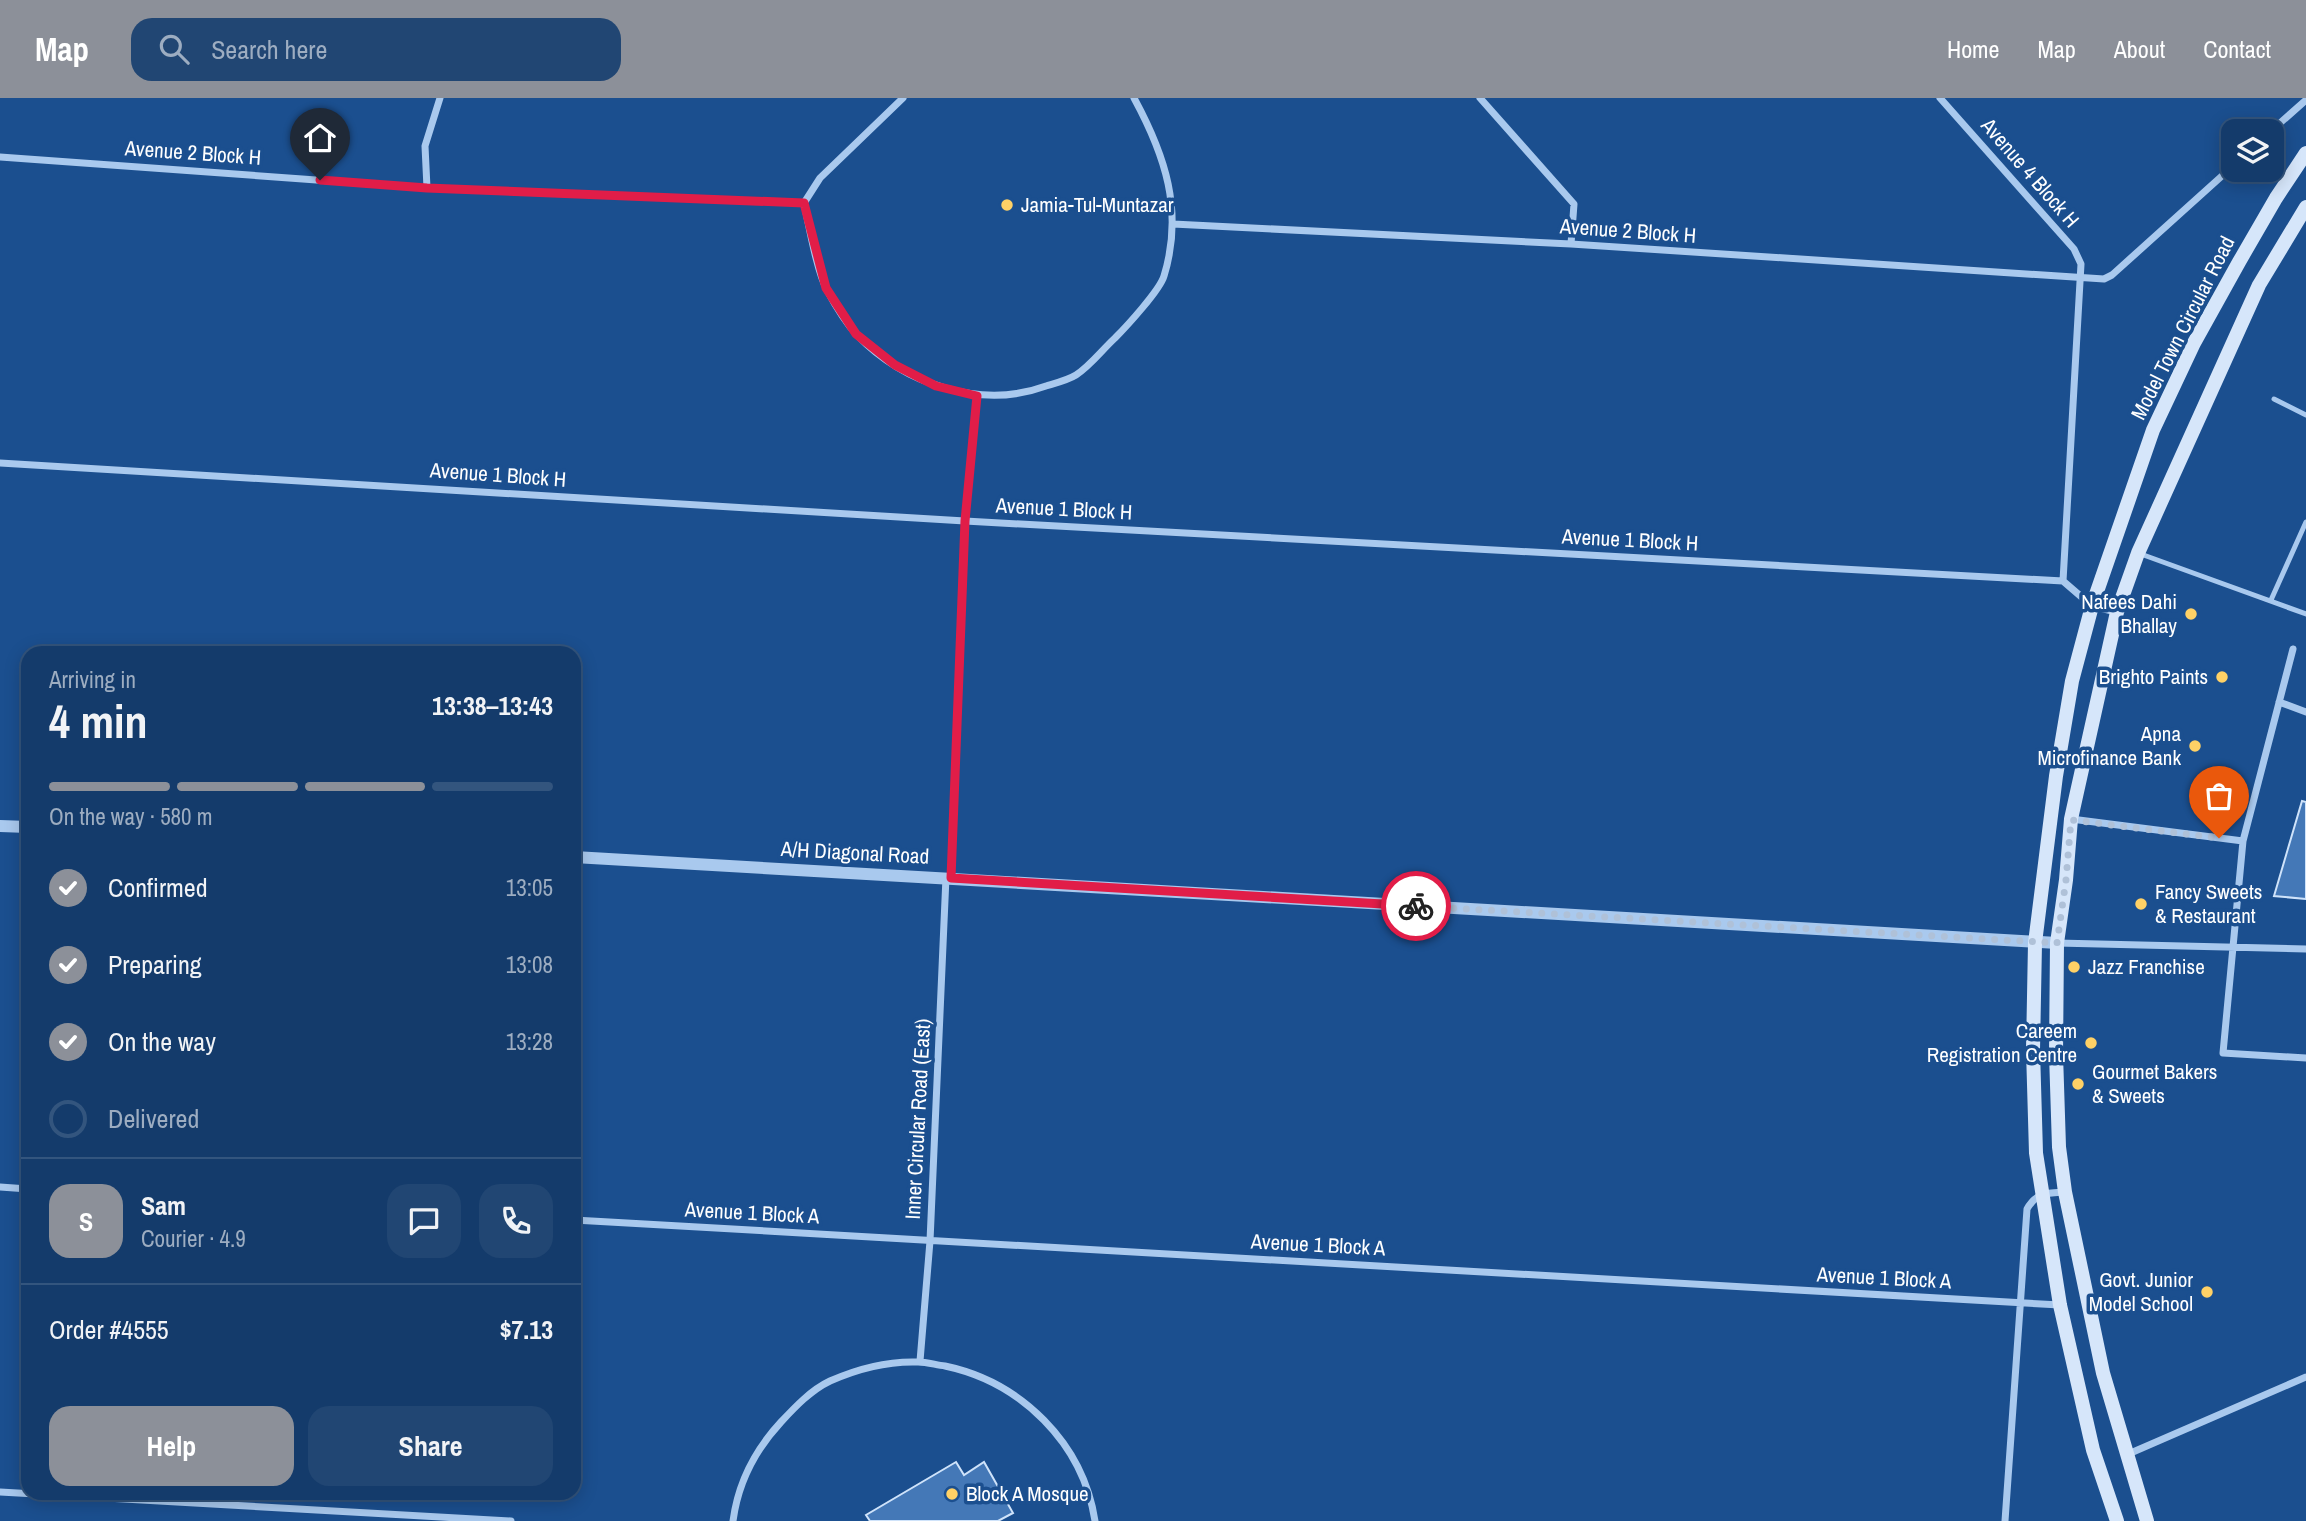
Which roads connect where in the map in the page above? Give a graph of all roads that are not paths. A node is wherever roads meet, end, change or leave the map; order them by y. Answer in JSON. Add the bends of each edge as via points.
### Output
{"nodes":[{"id":1,"x":440,"y":98,"type":"edge"},
{"id":2,"x":903,"y":98,"type":"edge"},
{"id":3,"x":1134,"y":98,"type":"edge"},
{"id":4,"x":1480,"y":98,"type":"edge"},
{"id":5,"x":1940,"y":98,"type":"edge"},
{"id":6,"x":2306,"y":100,"type":"edge"},
{"id":7,"x":2284,"y":119,"type":"edge"},
{"id":8,"x":2306,"y":153,"type":"edge"},
{"id":9,"x":0,"y":157,"type":"edge"},
{"id":10,"x":2221,"y":177,"type":"edge"},
{"id":11,"x":427,"y":188,"type":"junction"},
{"id":12,"x":804,"y":203,"type":"junction"},
{"id":13,"x":2306,"y":208,"type":"edge"},
{"id":14,"x":1172,"y":224,"type":"junction"},
{"id":15,"x":1572,"y":244,"type":"junction"},
{"id":16,"x":2082,"y":277,"type":"junction"},
{"id":17,"x":977,"y":396,"type":"junction"},
{"id":18,"x":2274,"y":399,"type":"dead end"},
{"id":19,"x":2306,"y":415,"type":"edge"},
{"id":20,"x":0,"y":463,"type":"edge"},
{"id":21,"x":965,"y":521,"type":"junction"},
{"id":22,"x":2306,"y":522,"type":"edge"},
{"id":23,"x":2138,"y":553,"type":"junction"},
{"id":24,"x":2063,"y":581,"type":"junction"},
{"id":25,"x":2271,"y":600,"type":"junction"},
{"id":26,"x":2092,"y":606,"type":"junction"},
{"id":27,"x":2117,"y":612,"type":"junction"},
{"id":28,"x":2306,"y":614,"type":"edge"},
{"id":29,"x":2293,"y":649,"type":"dead end"},
{"id":30,"x":2279,"y":702,"type":"junction"},
{"id":31,"x":2306,"y":712,"type":"edge"},
{"id":32,"x":2071,"y":820,"type":"junction"},
{"id":33,"x":0,"y":825,"type":"edge"},
{"id":34,"x":21,"y":826,"type":"edge"},
{"id":35,"x":2243,"y":841,"type":"junction"},
{"id":36,"x":581,"y":857,"type":"edge"},
{"id":37,"x":949,"y":878,"type":"junction"},
{"id":38,"x":2035,"y":943,"type":"junction"},
{"id":39,"x":2057,"y":943,"type":"junction"},
{"id":40,"x":2235,"y":946,"type":"junction"},
{"id":41,"x":2306,"y":949,"type":"edge"},
{"id":42,"x":2306,"y":1058,"type":"edge"},
{"id":43,"x":0,"y":1187,"type":"edge"},
{"id":44,"x":21,"y":1188,"type":"edge"},
{"id":45,"x":2065,"y":1192,"type":"junction"},
{"id":46,"x":2041,"y":1194,"type":"junction"},
{"id":47,"x":581,"y":1220,"type":"edge"},
{"id":48,"x":930,"y":1241,"type":"junction"},
{"id":49,"x":2021,"y":1304,"type":"junction"},
{"id":50,"x":2060,"y":1305,"type":"junction"},
{"id":51,"x":920,"y":1362,"type":"junction"},
{"id":52,"x":2306,"y":1377,"type":"edge"},
{"id":53,"x":2126,"y":1455,"type":"junction"},
{"id":54,"x":0,"y":1492,"type":"edge"},
{"id":55,"x":21,"y":1494,"type":"edge"},
{"id":56,"x":110,"y":1500,"type":"edge"},
{"id":57,"x":344,"y":1517,"type":"edge"},
{"id":58,"x":511,"y":1521,"type":"edge"},
{"id":59,"x":733,"y":1521,"type":"edge"},
{"id":60,"x":1095,"y":1521,"type":"edge"},
{"id":61,"x":2005,"y":1521,"type":"edge"},
{"id":62,"x":2117,"y":1521,"type":"edge"},
{"id":63,"x":2147,"y":1521,"type":"edge"}],
"edges":[{"from":1,"to":11,"type":"street","via":[[425,146]]},
{"from":2,"to":12,"type":"street","via":[[820,178]]},
{"from":3,"to":14,"type":"street","via":[[1154,135],[1170,187]]},
{"from":4,"to":15,"type":"street","via":[[1574,204]]},
{"from":5,"to":16,"type":"street","name":"Avenue 4 Block H","via":[[2074,249]]},
{"from":6,"to":7,"type":"street"},
{"from":8,"to":26,"type":"main road","name":"Model Town Circular Road","via":[[2194,343],[2153,430]]},
{"from":9,"to":11,"type":"street","name":"Avenue 2 Block H"},
{"from":10,"to":16,"type":"street","name":"Avenue 2 Block H","via":[[2112,275]]},
{"from":11,"to":12,"type":"street","name":"Avenue 2 Block H"},
{"from":12,"to":17,"type":"street","via":[[826,288],[856,334],[895,365],[936,386]]},
{"from":13,"to":23,"type":"main road","via":[[2259,285]]},
{"from":14,"to":15,"type":"street","name":"Avenue 2 Block H"},
{"from":14,"to":17,"type":"street","via":[[1164,278],[1126,327],[1076,375],[1027,393]]},
{"from":15,"to":16,"type":"street","name":"Avenue 2 Block H"},
{"from":16,"to":24,"type":"street"},
{"from":17,"to":21,"type":"street","name":"Inner Circular Road (East)"},
{"from":18,"to":19,"type":"lane"},
{"from":20,"to":21,"type":"street","name":"Avenue 1 Block H"},
{"from":21,"to":24,"type":"street","name":"Avenue 1 Block H"},
{"from":21,"to":37,"type":"street","name":"Inner Circular Road (East)"},
{"from":22,"to":25,"type":"lane"},
{"from":23,"to":25,"type":"lane"},
{"from":23,"to":27,"type":"main road"},
{"from":24,"to":26,"type":"street"},
{"from":25,"to":28,"type":"lane"},
{"from":26,"to":27,"type":"street"},
{"from":26,"to":38,"type":"main road","name":"Model Town Circular Road","via":[[2072,681]]},
{"from":27,"to":32,"type":"main road"},
{"from":29,"to":30,"type":"street"},
{"from":30,"to":31,"type":"street"},
{"from":30,"to":35,"type":"street"},
{"from":32,"to":35,"type":"street"},
{"from":32,"to":39,"type":"main road"},
{"from":33,"to":34,"type":"street"},
{"from":35,"to":40,"type":"street"},
{"from":36,"to":37,"type":"street","name":"A/H Diagonal Road"},
{"from":37,"to":38,"type":"street","name":"A/H Diagonal Road"},
{"from":37,"to":48,"type":"street","name":"Inner Circular Road (East)"},
{"from":38,"to":39,"type":"street","name":"A/H Diagonal Road"},
{"from":38,"to":46,"type":"main road","name":"Model Town Circular Road","via":[[2034,1101]]},
{"from":39,"to":40,"type":"street"},
{"from":39,"to":45,"type":"main road","via":[[2057,1097]]},
{"from":40,"to":41,"type":"street"},
{"from":40,"to":42,"type":"street","via":[[2223,1053]]},
{"from":43,"to":44,"type":"street"},
{"from":45,"to":46,"type":"street"},
{"from":45,"to":53,"type":"main road","via":[[2103,1373]]},
{"from":46,"to":49,"type":"street","via":[[2027,1209]]},
{"from":46,"to":50,"type":"main road","name":"Model Town Circular Road"},
{"from":47,"to":48,"type":"street","name":"Avenue 1 Block A"},
{"from":48,"to":49,"type":"street","name":"Avenue 1 Block A"},
{"from":48,"to":51,"type":"street","name":"Inner Circular Road (East)"},
{"from":49,"to":50,"type":"street","name":"Avenue 1 Block A"},
{"from":49,"to":61,"type":"street"},
{"from":50,"to":62,"type":"main road","name":"Model Town Circular Road","via":[[2093,1450]]},
{"from":51,"to":59,"type":"street","via":[[863,1369],[828,1382],[799,1402],[767,1437],[746,1472]]},
{"from":51,"to":60,"type":"street","via":[[987,1380],[1035,1410],[1080,1469]]},
{"from":52,"to":53,"type":"street"},
{"from":53,"to":63,"type":"main road"},
{"from":54,"to":55,"type":"street"},
{"from":56,"to":57,"type":"street"},
{"from":57,"to":58,"type":"street"}]}
